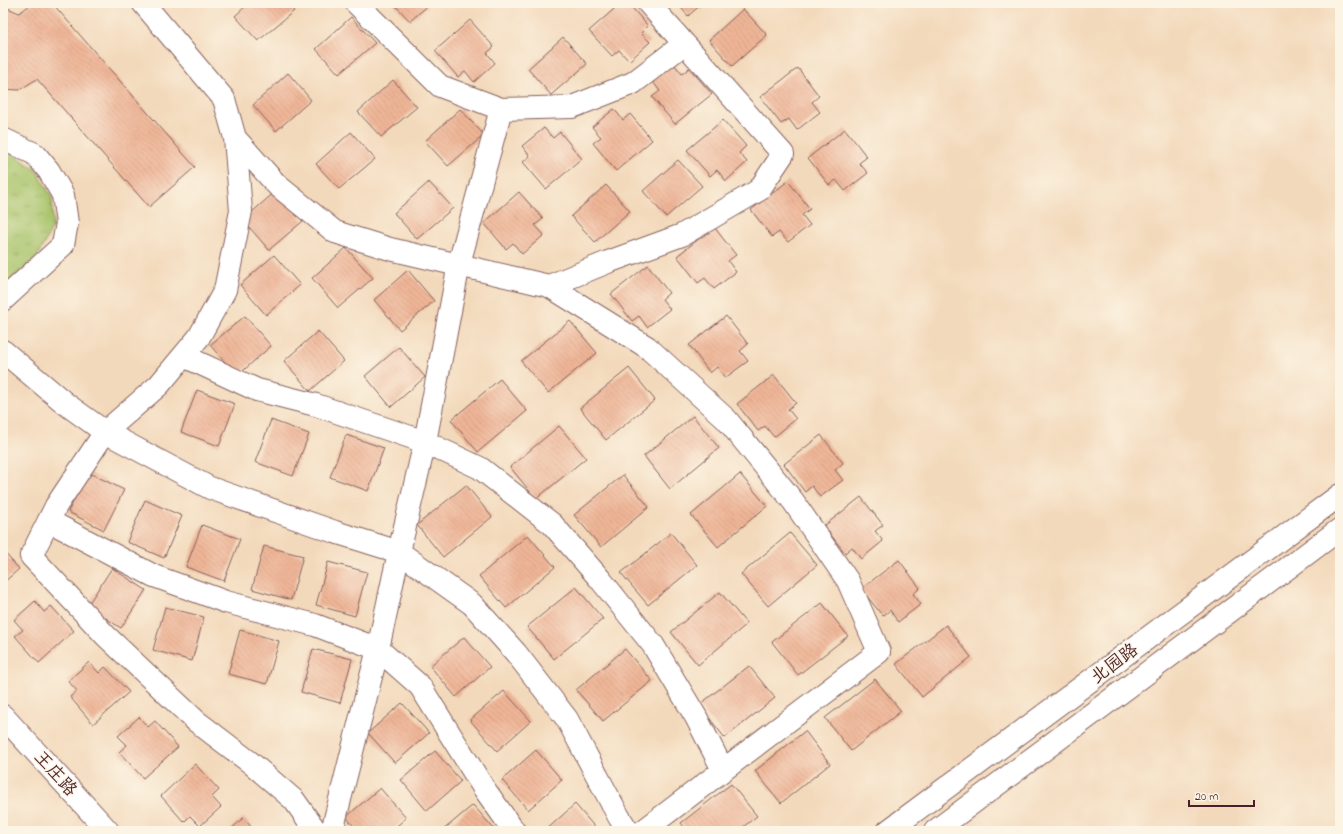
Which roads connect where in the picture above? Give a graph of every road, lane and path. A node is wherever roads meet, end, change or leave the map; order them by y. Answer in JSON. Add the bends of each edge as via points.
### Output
{"nodes":[{"id":1,"x":143,"y":3,"type":"edge"},
{"id":2,"x":356,"y":3,"type":"edge"},
{"id":3,"x":648,"y":3,"type":"edge"},
{"id":4,"x":684,"y":44,"type":"junction"},
{"id":5,"x":501,"y":109,"type":"junction"},
{"id":6,"x":236,"y":138,"type":"junction"},
{"id":7,"x":3,"y":139,"type":"edge"},
{"id":8,"x":459,"y":264,"type":"junction"},
{"id":9,"x":549,"y":286,"type":"junction"},
{"id":10,"x":3,"y":300,"type":"edge"},
{"id":11,"x":3,"y":351,"type":"edge"},
{"id":12,"x":184,"y":356,"type":"junction"},
{"id":13,"x":105,"y":432,"type":"junction"},
{"id":14,"x":425,"y":442,"type":"junction"},
{"id":15,"x":1340,"y":495,"type":"edge"},
{"id":16,"x":49,"y":522,"type":"junction"},
{"id":17,"x":1340,"y":529,"type":"edge"},
{"id":18,"x":398,"y":552,"type":"junction"},
{"id":19,"x":378,"y":649,"type":"junction"},
{"id":20,"x":3,"y":716,"type":"edge"},
{"id":21,"x":723,"y":770,"type":"junction"},
{"id":22,"x":108,"y":831,"type":"edge"},
{"id":23,"x":316,"y":831,"type":"edge"},
{"id":24,"x":332,"y":831,"type":"edge"},
{"id":25,"x":514,"y":831,"type":"edge"},
{"id":26,"x":628,"y":831,"type":"edge"},
{"id":27,"x":643,"y":831,"type":"edge"},
{"id":28,"x":888,"y":831,"type":"edge"},
{"id":29,"x":935,"y":831,"type":"edge"}],
"edges":[{"from":1,"to":6,"type":"street","via":[[224,100]]},
{"from":2,"to":5,"type":"street","via":[[440,86]]},
{"from":3,"to":4,"type":"street"},
{"from":4,"to":5,"type":"street","via":[[633,83],[572,107]]},
{"from":4,"to":9,"type":"street","via":[[783,154],[759,190],[682,235]]},
{"from":5,"to":8,"type":"street"},
{"from":6,"to":8,"type":"street","via":[[277,185],[335,232]]},
{"from":6,"to":12,"type":"street","via":[[241,211],[225,290],[199,337]]},
{"from":7,"to":10,"type":"street","via":[[35,154],[50,171],[63,195],[67,223],[63,245]]},
{"from":8,"to":9,"type":"street"},
{"from":8,"to":14,"type":"street"},
{"from":9,"to":21,"type":"street","via":[[647,347],[727,420],[793,501],[848,580],[879,652]]},
{"from":11,"to":13,"type":"street","via":[[66,404]]},
{"from":12,"to":13,"type":"street","via":[[159,385]]},
{"from":12,"to":14,"type":"street","via":[[257,390],[316,405]]},
{"from":13,"to":16,"type":"street","via":[[56,506]]},
{"from":13,"to":18,"type":"street","via":[[210,488]]},
{"from":14,"to":18,"type":"street"},
{"from":14,"to":21,"type":"street","via":[[480,468],[552,524],[653,645],[696,716]]},
{"from":15,"to":28,"type":"street","name":"北园路"},
{"from":16,"to":19,"type":"street","via":[[154,576],[226,602],[315,625]]},
{"from":16,"to":23,"type":"street","via":[[30,556],[106,636],[196,722],[251,763],[294,800]]},
{"from":17,"to":29,"type":"street","name":"北园路"},
{"from":18,"to":19,"type":"street"},
{"from":18,"to":26,"type":"street","via":[[472,604],[516,653],[567,719]]},
{"from":19,"to":24,"type":"street"},
{"from":19,"to":25,"type":"street","via":[[420,686],[483,787]]},
{"from":20,"to":22,"type":"street","name":"王庄路"},
{"from":21,"to":27,"type":"street"}]}
